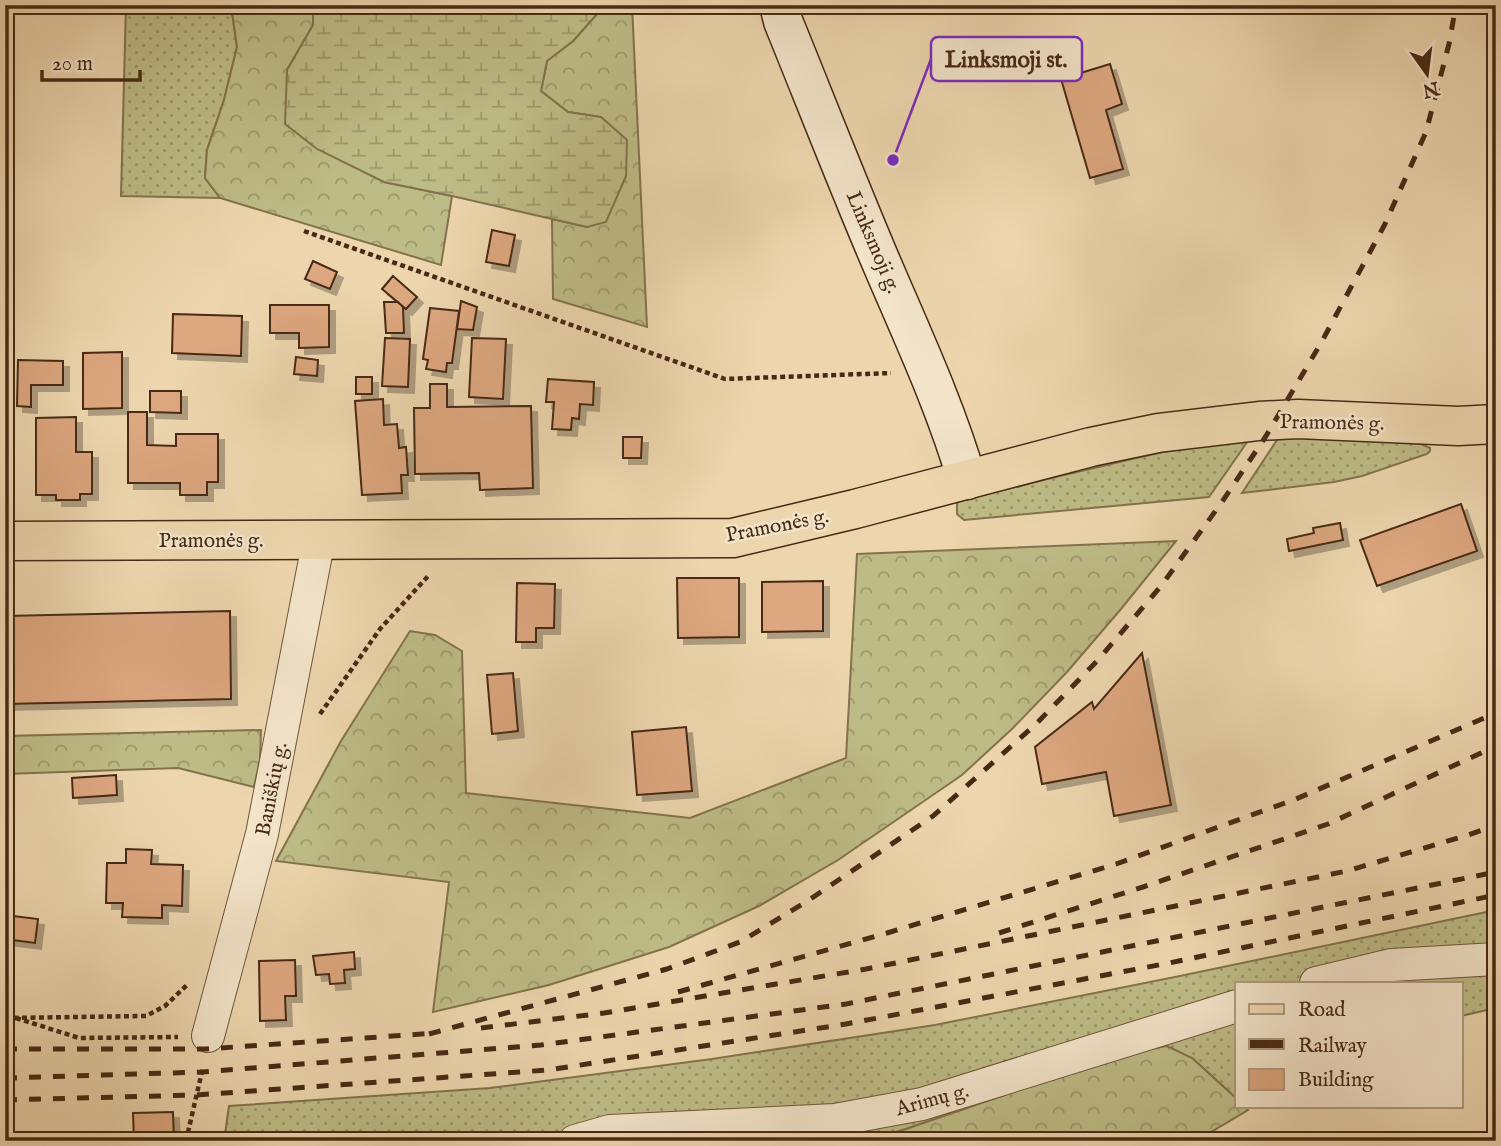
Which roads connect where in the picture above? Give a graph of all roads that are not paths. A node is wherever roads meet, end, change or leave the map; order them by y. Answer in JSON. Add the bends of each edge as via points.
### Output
{"nodes":[{"id":1,"x":779,"y":5,"type":"edge"},
{"id":2,"x":1496,"y":424,"type":"edge"},
{"id":3,"x":967,"y":480,"type":"junction"},
{"id":4,"x":319,"y":539,"type":"junction"},
{"id":5,"x":5,"y":541,"type":"edge"},
{"id":6,"x":1496,"y":960,"type":"edge"},
{"id":7,"x":1320,"y":982,"type":"edge"},
{"id":8,"x":1235,"y":1007,"type":"edge"},
{"id":9,"x":208,"y":1036,"type":"road end"},
{"id":10,"x":575,"y":1141,"type":"edge"}],
"edges":[{"from":1,"to":3,"type":"main road","name":"Linksmoji g.","via":[[926,364]]},
{"from":2,"to":3,"type":"main road","name":"Pramonės g.","via":[[1259,421],[1158,433]]},
{"from":3,"to":4,"type":"main road","name":"Pramonės g.","via":[[733,538]]},
{"from":4,"to":5,"type":"main road","name":"Pramonės g."},
{"from":4,"to":9,"type":"street","name":"Baniškių g.","via":[[262,834]]},
{"from":6,"to":7,"type":"street","via":[[1391,965]]},
{"from":8,"to":10,"type":"street","name":"Arimų g.","via":[[922,1104],[835,1120],[610,1131]]}]}
